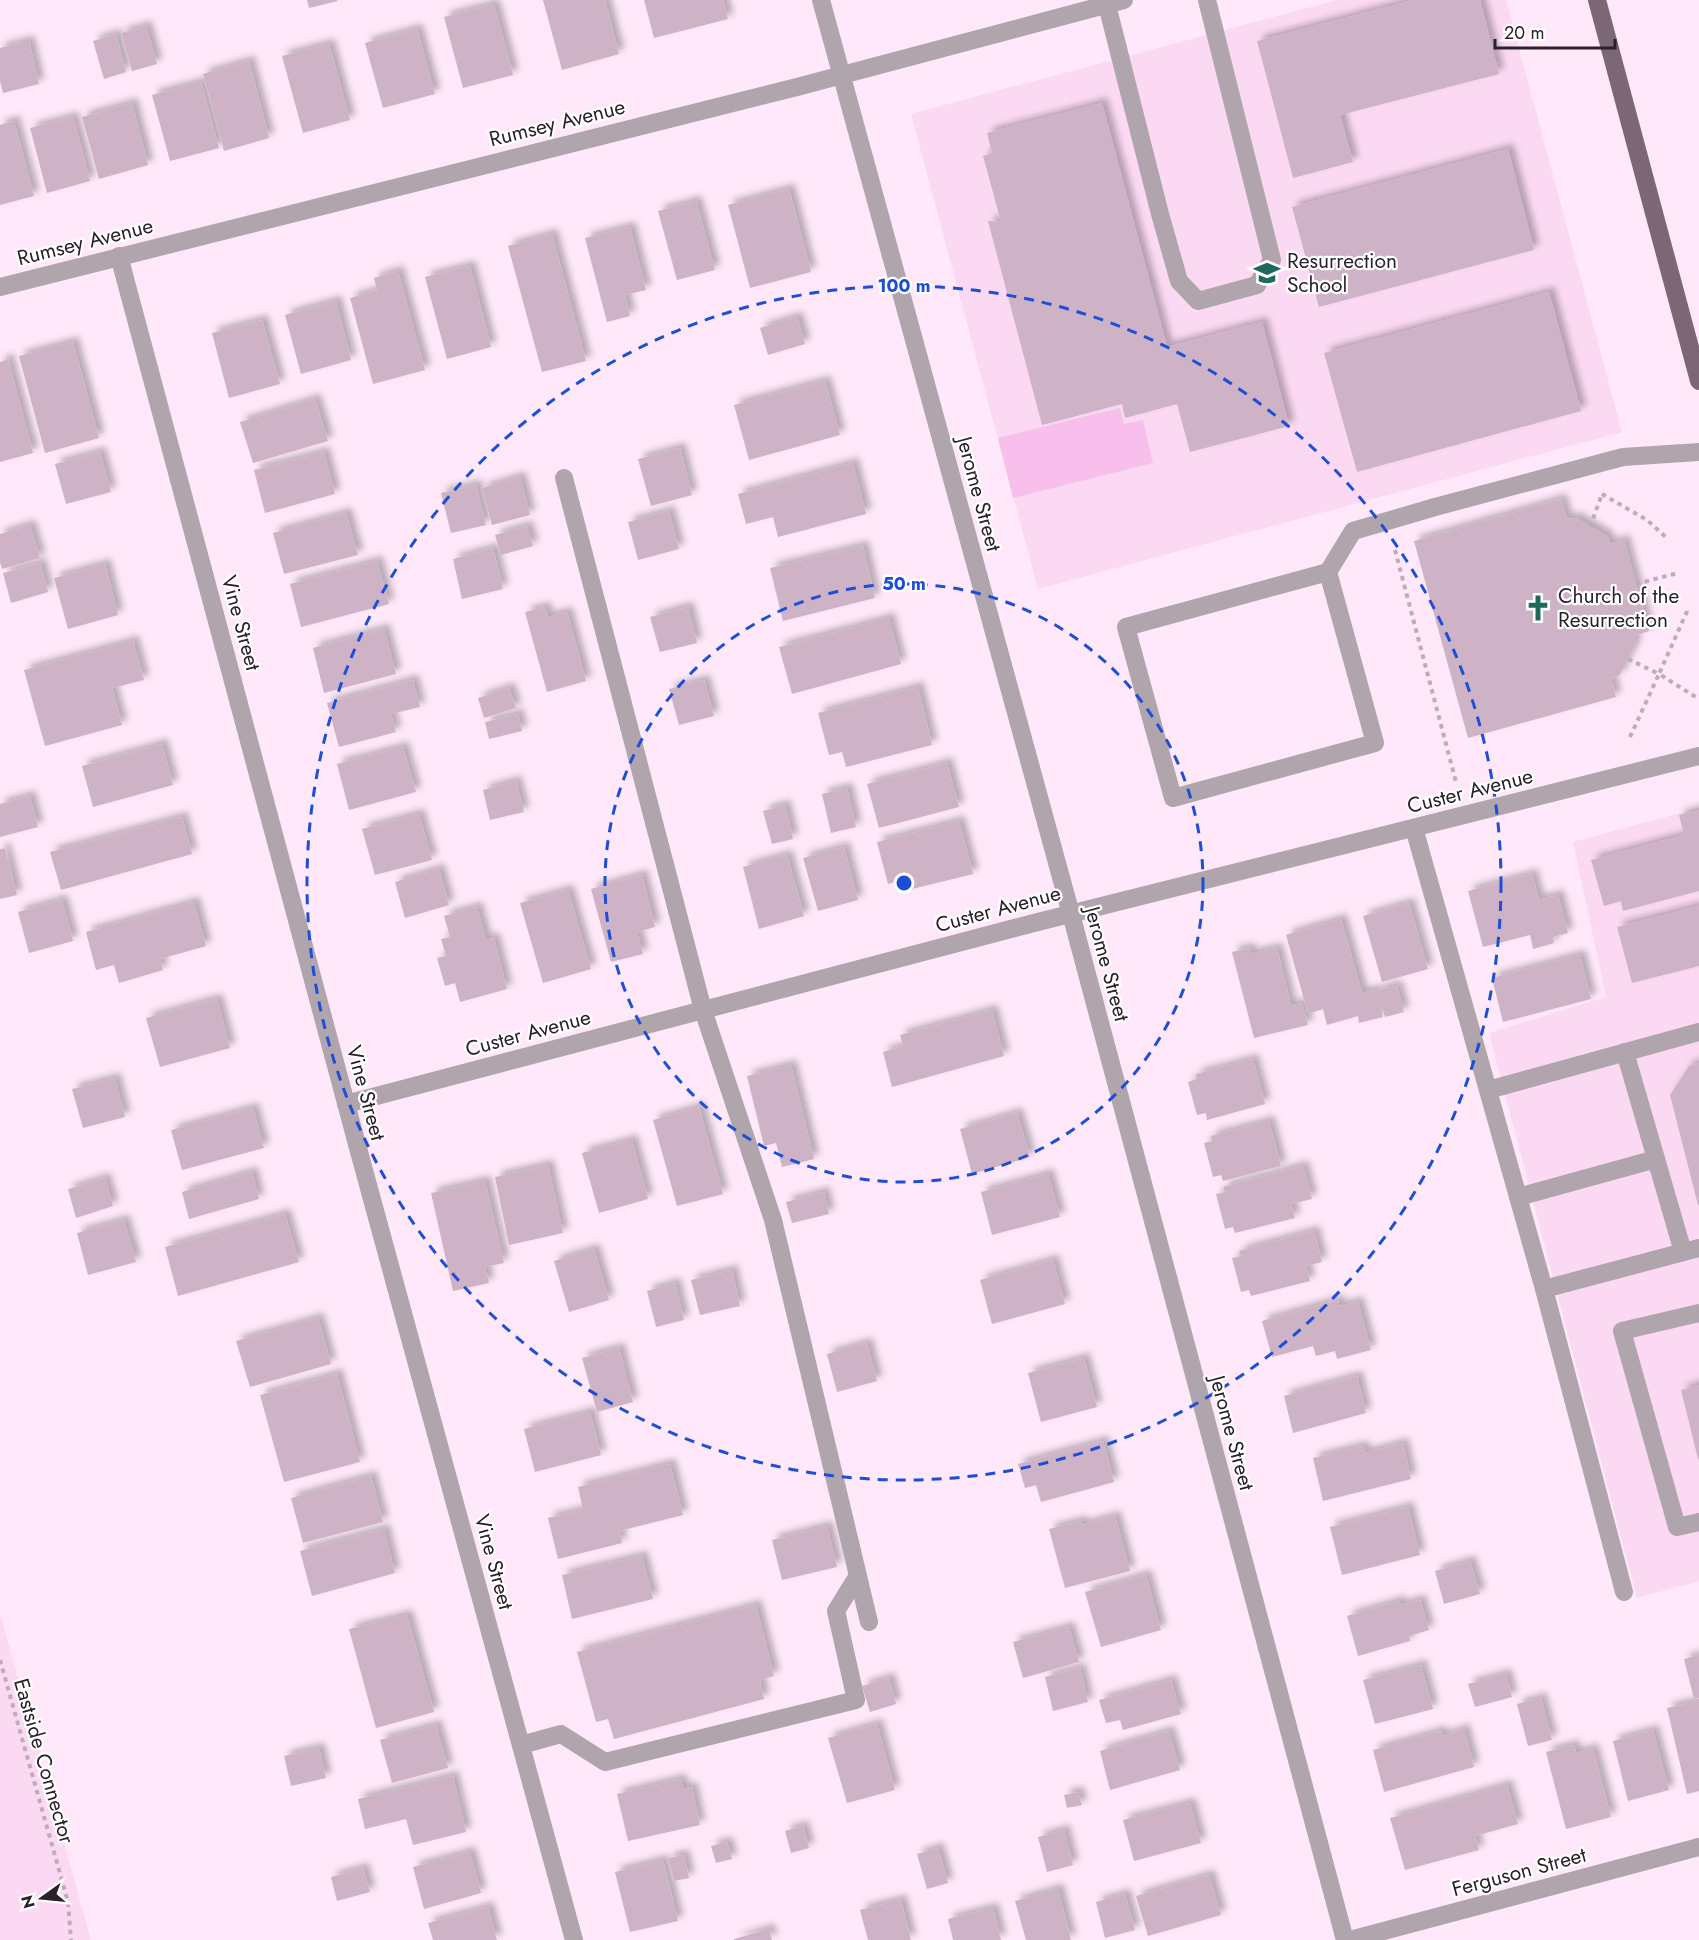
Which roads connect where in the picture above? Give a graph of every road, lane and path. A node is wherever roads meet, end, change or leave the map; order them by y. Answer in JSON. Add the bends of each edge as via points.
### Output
{"nodes":[{"id":1,"x":821,"y":0,"type":"edge"},
{"id":2,"x":1207,"y":0,"type":"edge"},
{"id":3,"x":1597,"y":0,"type":"edge"},
{"id":4,"x":1115,"y":2,"type":"edge"},
{"id":5,"x":841,"y":74,"type":"junction"},
{"id":6,"x":119,"y":256,"type":"junction"},
{"id":7,"x":0,"y":287,"type":"edge"},
{"id":8,"x":1699,"y":381,"type":"edge"},
{"id":9,"x":1699,"y":452,"type":"edge"},
{"id":10,"x":564,"y":478,"type":"dead end"},
{"id":11,"x":1594,"y":490,"type":"dead end"},
{"id":12,"x":1602,"y":494,"type":"junction"},
{"id":13,"x":1590,"y":527,"type":"dead end"},
{"id":14,"x":1668,"y":539,"type":"dead end"},
{"id":15,"x":1392,"y":540,"type":"dead end"},
{"id":16,"x":1328,"y":572,"type":"junction"},
{"id":17,"x":1678,"y":573,"type":"dead end"},
{"id":18,"x":1636,"y":584,"type":"dead end"},
{"id":19,"x":1689,"y":607,"type":"dead end"},
{"id":20,"x":1628,"y":658,"type":"dead end"},
{"id":21,"x":1659,"y":674,"type":"junction"},
{"id":22,"x":1699,"y":699,"type":"edge"},
{"id":23,"x":1630,"y":737,"type":"dead end"},
{"id":24,"x":1699,"y":756,"type":"edge"},
{"id":25,"x":1456,"y":782,"type":"dead end"},
{"id":26,"x":1414,"y":828,"type":"junction"},
{"id":27,"x":1071,"y":914,"type":"junction"},
{"id":28,"x":704,"y":1010,"type":"junction"},
{"id":29,"x":1699,"y":1032,"type":"edge"},
{"id":30,"x":1626,"y":1052,"type":"junction"},
{"id":31,"x":1488,"y":1090,"type":"junction"},
{"id":32,"x":346,"y":1104,"type":"junction"},
{"id":33,"x":1656,"y":1159,"type":"junction"},
{"id":34,"x":1518,"y":1197,"type":"junction"},
{"id":35,"x":1691,"y":1250,"type":"edge"},
{"id":36,"x":1544,"y":1289,"type":"junction"},
{"id":37,"x":1699,"y":1313,"type":"edge"},
{"id":38,"x":1699,"y":1522,"type":"edge"},
{"id":39,"x":857,"y":1577,"type":"junction"},
{"id":40,"x":1624,"y":1592,"type":"dead end"},
{"id":41,"x":869,"y":1622,"type":"dead end"},
{"id":42,"x":0,"y":1660,"type":"edge"},
{"id":43,"x":520,"y":1745,"type":"junction"},
{"id":44,"x":1699,"y":1847,"type":"edge"},
{"id":45,"x":71,"y":1940,"type":"edge"},
{"id":46,"x":574,"y":1940,"type":"edge"},
{"id":47,"x":1345,"y":1940,"type":"edge"},
{"id":48,"x":1350,"y":1940,"type":"edge"}],
"edges":[{"from":1,"to":5,"type":"street","name":"Jerome Street"},
{"from":2,"to":4,"type":"street","via":[[1272,260],[1257,285],[1198,301],[1179,280],[1157,203]]},
{"from":3,"to":8,"type":"main road"},
{"from":4,"to":5,"type":"street","name":"Rumsey Avenue"},
{"from":5,"to":6,"type":"street","name":"Rumsey Avenue"},
{"from":5,"to":27,"type":"street","name":"Jerome Street"},
{"from":6,"to":7,"type":"street","name":"Rumsey Avenue"},
{"from":6,"to":32,"type":"street","name":"Vine Street"},
{"from":9,"to":16,"type":"street","via":[[1623,457],[1353,531]]},
{"from":10,"to":28,"type":"street"},
{"from":11,"to":12,"type":"path"},
{"from":12,"to":13,"type":"path"},
{"from":12,"to":14,"type":"path","via":[[1647,520]]},
{"from":15,"to":25,"type":"path"},
{"from":16,"to":16,"type":"street","via":[[1126,627],[1173,798],[1375,743]]},
{"from":17,"to":18,"type":"path"},
{"from":19,"to":21,"type":"path"},
{"from":20,"to":21,"type":"path"},
{"from":21,"to":22,"type":"path"},
{"from":21,"to":23,"type":"path"},
{"from":24,"to":26,"type":"street","name":"Custer Avenue"},
{"from":26,"to":27,"type":"street","name":"Custer Avenue"},
{"from":26,"to":31,"type":"street"},
{"from":27,"to":28,"type":"street","name":"Custer Avenue"},
{"from":27,"to":47,"type":"street","name":"Jerome Street"},
{"from":28,"to":32,"type":"street","name":"Custer Avenue"},
{"from":28,"to":39,"type":"street","via":[[773,1220]]},
{"from":29,"to":30,"type":"street"},
{"from":30,"to":31,"type":"street"},
{"from":30,"to":33,"type":"street"},
{"from":31,"to":34,"type":"street"},
{"from":32,"to":43,"type":"street","name":"Vine Street"},
{"from":33,"to":34,"type":"street"},
{"from":33,"to":35,"type":"street"},
{"from":34,"to":36,"type":"street"},
{"from":35,"to":36,"type":"street"},
{"from":36,"to":40,"type":"street"},
{"from":37,"to":38,"type":"street","via":[[1622,1332],[1677,1527]]},
{"from":39,"to":41,"type":"street"},
{"from":39,"to":43,"type":"street","via":[[836,1611],[856,1700],[605,1762],[561,1734]]},
{"from":42,"to":45,"type":"path","name":"Eastside Connector","via":[[68,1902]]},
{"from":43,"to":46,"type":"street","name":"Vine Street"},
{"from":44,"to":48,"type":"street","name":"Ferguson Street"}]}
